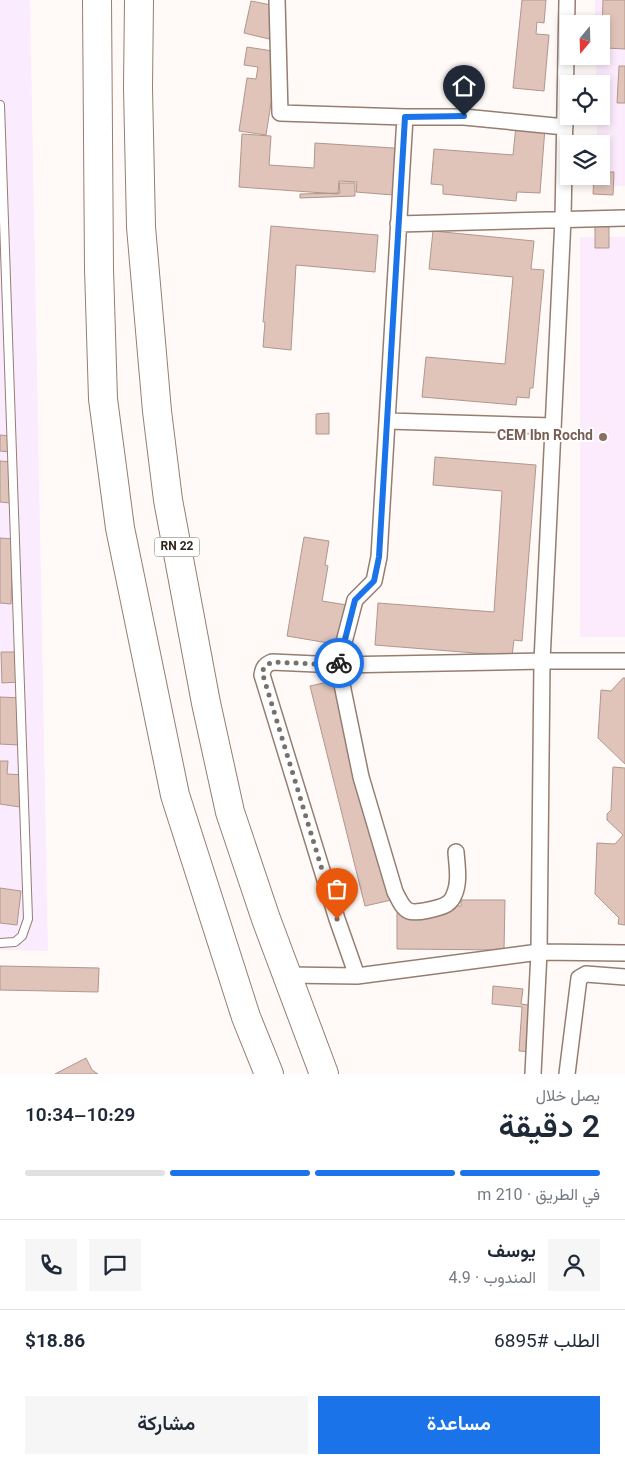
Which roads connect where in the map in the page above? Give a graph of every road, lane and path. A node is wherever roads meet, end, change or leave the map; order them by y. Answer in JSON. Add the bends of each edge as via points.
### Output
{"nodes":[{"id":1,"x":97,"y":0,"type":"edge"},
{"id":2,"x":139,"y":0,"type":"edge"},
{"id":3,"x":277,"y":0,"type":"edge"},
{"id":4,"x":567,"y":0,"type":"edge"},
{"id":5,"x":0,"y":105,"type":"edge"},
{"id":6,"x":405,"y":117,"type":"junction"},
{"id":7,"x":565,"y":127,"type":"junction"},
{"id":8,"x":625,"y":218,"type":"edge"},
{"id":9,"x":563,"y":219,"type":"junction"},
{"id":10,"x":398,"y":224,"type":"junction"},
{"id":11,"x":3,"y":277,"type":"edge"},
{"id":12,"x":388,"y":421,"type":"junction"},
{"id":13,"x":553,"y":426,"type":"junction"},
{"id":14,"x":625,"y":660,"type":"edge"},
{"id":15,"x":542,"y":661,"type":"junction"},
{"id":16,"x":338,"y":665,"type":"junction"},
{"id":17,"x":456,"y":852,"type":"dead end"},
{"id":18,"x":0,"y":943,"type":"edge"},
{"id":19,"x":539,"y":952,"type":"junction"},
{"id":20,"x":625,"y":952,"type":"edge"},
{"id":21,"x":287,"y":975,"type":"junction"},
{"id":22,"x":357,"y":976,"type":"junction"},
{"id":23,"x":625,"y":977,"type":"edge"},
{"id":24,"x":269,"y":1074,"type":"edge"},
{"id":25,"x":324,"y":1074,"type":"edge"},
{"id":26,"x":533,"y":1074,"type":"edge"},
{"id":27,"x":567,"y":1074,"type":"edge"}],
"edges":[{"from":1,"to":24,"type":"highway","via":[[103,399],[120,528],[175,795],[246,1017]]},
{"from":2,"to":21,"type":"highway","number":"RN 22","via":[[141,227],[168,500],[230,812]]},
{"from":3,"to":6,"type":"street","via":[[280,113]]},
{"from":4,"to":7,"type":"street"},
{"from":5,"to":11,"type":"lane"},
{"from":6,"to":7,"type":"street","via":[[464,116]]},
{"from":6,"to":10,"type":"street"},
{"from":7,"to":9,"type":"street"},
{"from":8,"to":9,"type":"street"},
{"from":9,"to":10,"type":"street"},
{"from":9,"to":13,"type":"street"},
{"from":10,"to":12,"type":"street"},
{"from":11,"to":18,"type":"lane","via":[[28,919],[22,936],[15,942]]},
{"from":12,"to":13,"type":"street"},
{"from":12,"to":16,"type":"street","via":[[379,557],[374,581],[355,600]]},
{"from":13,"to":15,"type":"street"},
{"from":14,"to":15,"type":"street"},
{"from":15,"to":16,"type":"street"},
{"from":15,"to":19,"type":"street"},
{"from":16,"to":17,"type":"street","via":[[361,777],[396,892],[407,910],[419,912],[452,900],[458,879]]},
{"from":16,"to":22,"type":"street","via":[[272,662],[265,666],[262,675]]},
{"from":19,"to":20,"type":"street"},
{"from":19,"to":22,"type":"street"},
{"from":19,"to":26,"type":"street"},
{"from":21,"to":22,"type":"street"},
{"from":21,"to":25,"type":"highway","number":"RN 22"},
{"from":23,"to":27,"type":"street","via":[[586,974],[579,978]]}]}
